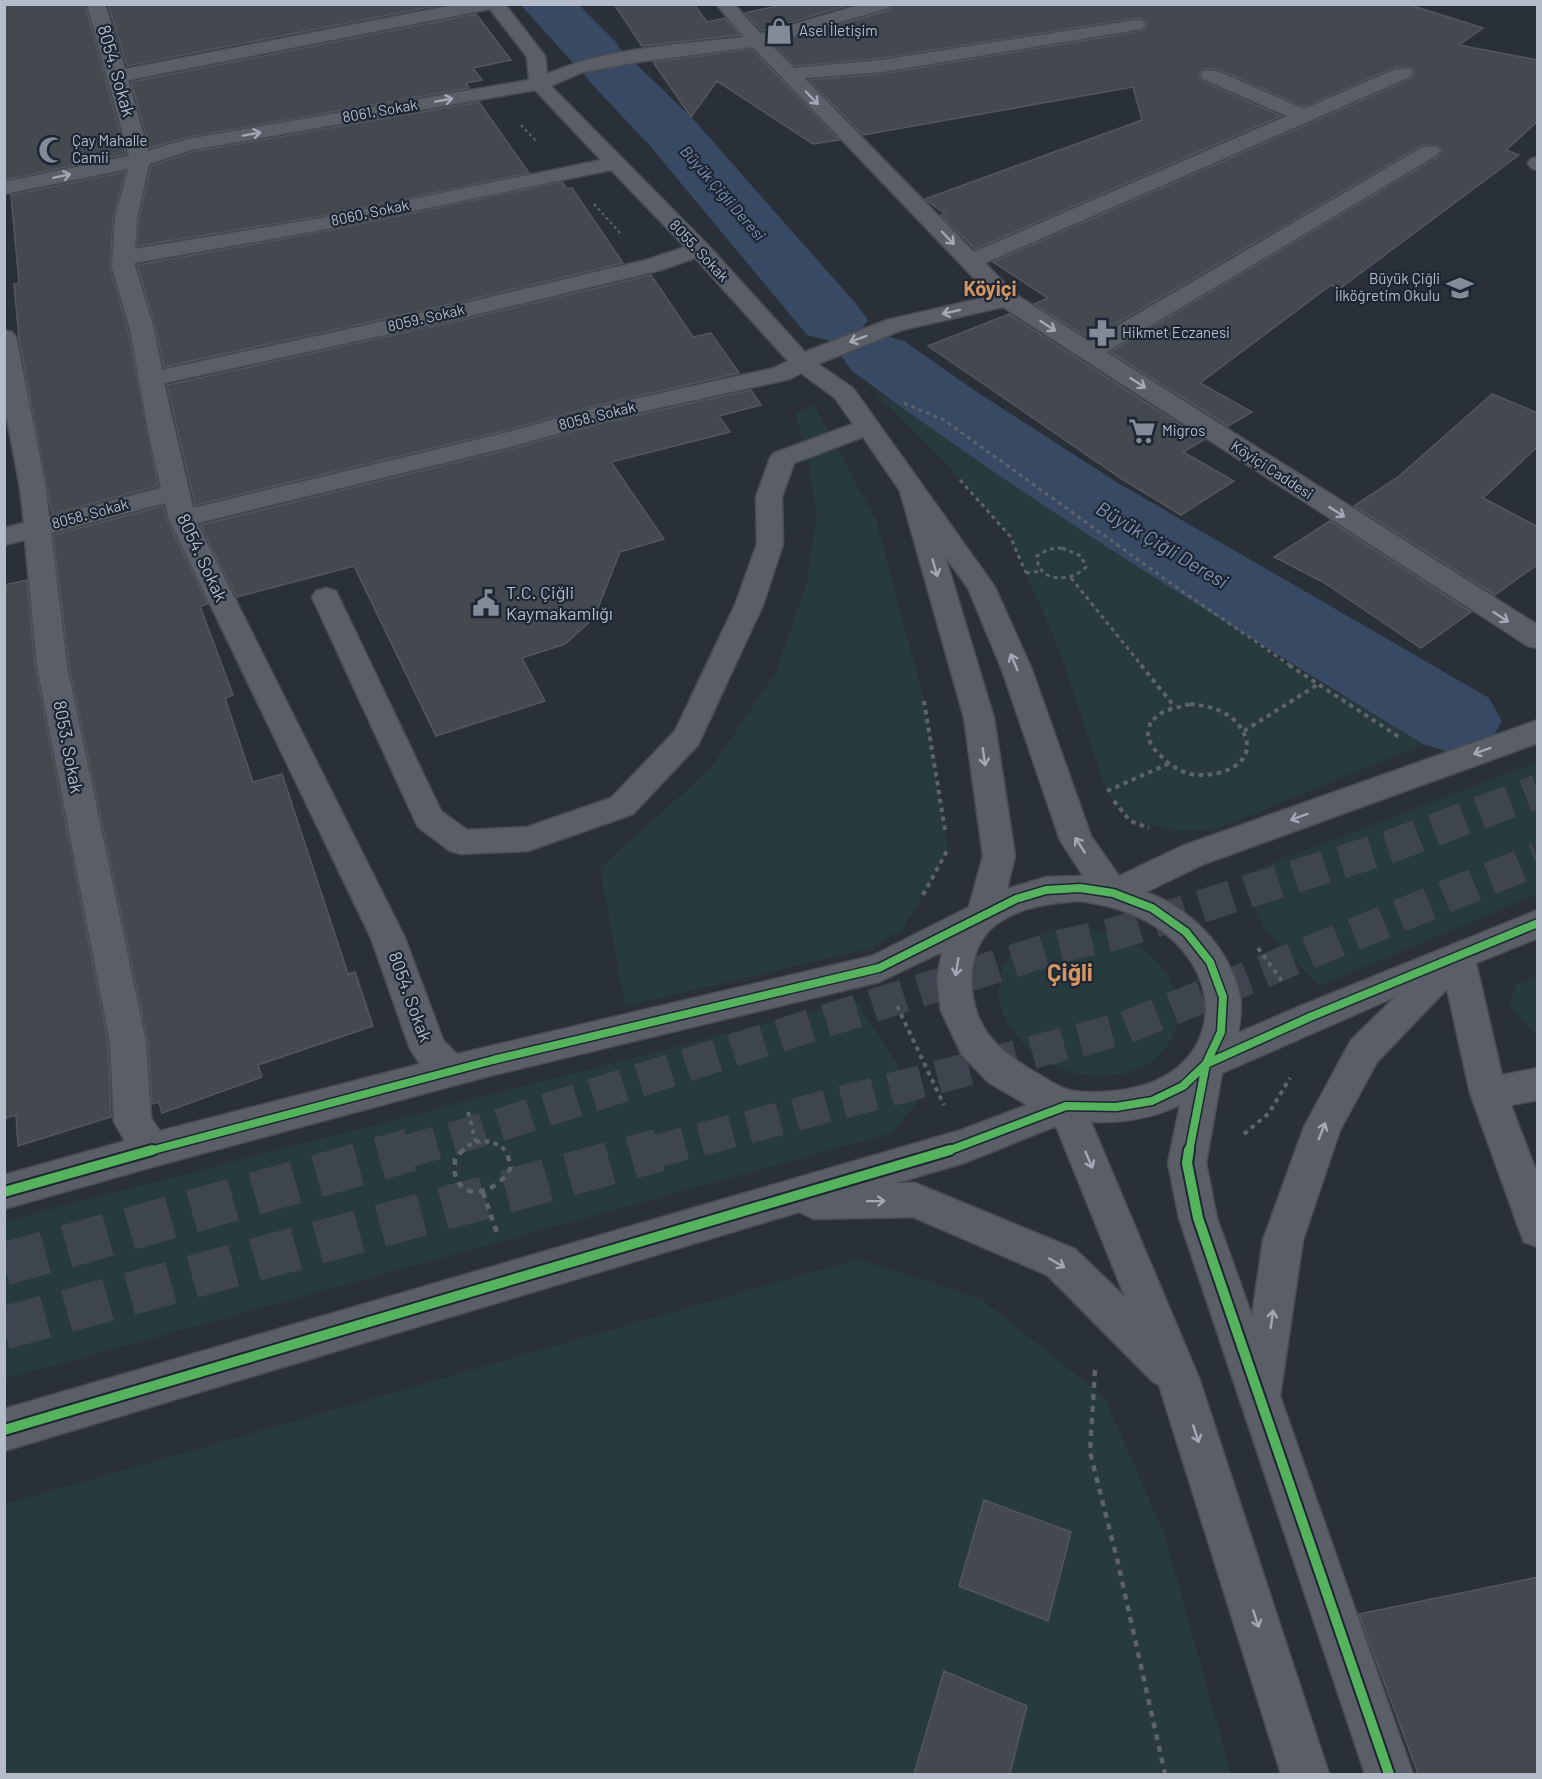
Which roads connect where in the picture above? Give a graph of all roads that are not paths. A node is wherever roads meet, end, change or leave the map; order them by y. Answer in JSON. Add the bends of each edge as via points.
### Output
{"nodes":[{"id":1,"x":489,"y":4,"type":"edge"},
{"id":2,"x":495,"y":4,"type":"edge"},
{"id":3,"x":724,"y":4,"type":"edge"},
{"id":4,"x":882,"y":4,"type":"edge"},
{"id":5,"x":102,"y":5,"type":"edge"},
{"id":6,"x":1136,"y":25,"type":"dead end"},
{"id":7,"x":757,"y":41,"type":"junction"},
{"id":8,"x":1403,"y":73,"type":"dead end"},
{"id":9,"x":789,"y":74,"type":"junction"},
{"id":10,"x":1210,"y":75,"type":"dead end"},
{"id":11,"x":118,"y":76,"type":"junction"},
{"id":12,"x":538,"y":84,"type":"junction"},
{"id":13,"x":1303,"y":116,"type":"junction"},
{"id":14,"x":1430,"y":151,"type":"dead end"},
{"id":15,"x":140,"y":159,"type":"junction"},
{"id":16,"x":615,"y":163,"type":"junction"},
{"id":17,"x":4,"y":188,"type":"edge"},
{"id":18,"x":699,"y":249,"type":"junction"},
{"id":19,"x":123,"y":258,"type":"junction"},
{"id":20,"x":971,"y":261,"type":"junction"},
{"id":21,"x":1007,"y":299,"type":"junction"},
{"id":22,"x":4,"y":337,"type":"edge"},
{"id":23,"x":1089,"y":352,"type":"junction"},
{"id":24,"x":812,"y":358,"type":"junction"},
{"id":25,"x":151,"y":379,"type":"junction"},
{"id":26,"x":868,"y":427,"type":"junction"},
{"id":27,"x":175,"y":492,"type":"junction"},
{"id":28,"x":913,"y":492,"type":"junction"},
{"id":29,"x":182,"y":519,"type":"junction"},
{"id":30,"x":38,"y":528,"type":"junction"},
{"id":31,"x":4,"y":537,"type":"edge"},
{"id":32,"x":326,"y":597,"type":"dead end"},
{"id":33,"x":1535,"y":635,"type":"edge"},
{"id":34,"x":1538,"y":731,"type":"edge"},
{"id":35,"x":1113,"y":893,"type":"junction"},
{"id":36,"x":983,"y":917,"type":"junction"},
{"id":37,"x":1538,"y":923,"type":"edge"},
{"id":38,"x":1457,"y":956,"type":"junction"},
{"id":39,"x":1206,"y":1064,"type":"junction"},
{"id":40,"x":452,"y":1072,"type":"junction"},
{"id":41,"x":1538,"y":1084,"type":"edge"},
{"id":42,"x":1488,"y":1093,"type":"junction"},
{"id":43,"x":1066,"y":1106,"type":"junction"},
{"id":44,"x":152,"y":1150,"type":"junction"},
{"id":45,"x":4,"y":1192,"type":"edge"},
{"id":46,"x":775,"y":1202,"type":"junction"},
{"id":47,"x":1538,"y":1229,"type":"edge"},
{"id":48,"x":1178,"y":1378,"type":"junction"},
{"id":49,"x":1260,"y":1398,"type":"junction"},
{"id":50,"x":4,"y":1430,"type":"edge"},
{"id":51,"x":1305,"y":1774,"type":"edge"},
{"id":52,"x":1389,"y":1774,"type":"edge"}],
"edges":[{"from":1,"to":11,"type":"street"},
{"from":2,"to":12,"type":"street","via":[[536,56]]},
{"from":3,"to":7,"type":"street","name":"Köyiçi Caddesi"},
{"from":4,"to":7,"type":"street","name":"8061. Sokak"},
{"from":5,"to":11,"type":"street","name":"8054. Sokak"},
{"from":6,"to":9,"type":"street","via":[[882,66]]},
{"from":7,"to":9,"type":"street","name":"Köyiçi Caddesi"},
{"from":7,"to":12,"type":"street","name":"8061. Sokak","via":[[578,67]]},
{"from":8,"to":13,"type":"street"},
{"from":9,"to":20,"type":"street","name":"Köyiçi Caddesi","one_way":true},
{"from":10,"to":13,"type":"street"},
{"from":11,"to":15,"type":"street","name":"8054. Sokak"},
{"from":15,"to":12,"type":"street","name":"8061. Sokak","one_way":true,"via":[[188,145]]},
{"from":12,"to":16,"type":"street","name":"8055. Sokak"},
{"from":13,"to":20,"type":"street"},
{"from":14,"to":23,"type":"street"},
{"from":17,"to":15,"type":"street","name":"8061. Sokak","one_way":true},
{"from":15,"to":19,"type":"street","name":"8054. Sokak","via":[[126,218]]},
{"from":16,"to":18,"type":"street","name":"8055. Sokak"},
{"from":16,"to":19,"type":"street","name":"8060. Sokak","via":[[316,225]]},
{"from":18,"to":24,"type":"street","name":"8055. Sokak"},
{"from":18,"to":25,"type":"street","name":"8059. Sokak","via":[[653,265],[464,310]]},
{"from":19,"to":25,"type":"street","name":"8054. Sokak"},
{"from":20,"to":21,"type":"street","name":"Köyiçi Caddesi"},
{"from":21,"to":23,"type":"street","name":"Köyiçi Caddesi","one_way":true},
{"from":21,"to":24,"type":"street","name":"8058. Sokak","one_way":true,"via":[[895,325]]},
{"from":22,"to":30,"type":"street","name":"8053. Sokak"},
{"from":23,"to":33,"type":"street","name":"Köyiçi Caddesi","one_way":true},
{"from":24,"to":26,"type":"street","name":"8055. Sokak"},
{"from":24,"to":29,"type":"street","name":"8058. Sokak","via":[[782,374],[599,414]]},
{"from":25,"to":27,"type":"street","name":"8054. Sokak"},
{"from":26,"to":28,"type":"street","name":"8055. Sokak"},
{"from":26,"to":32,"type":"street","via":[[783,458],[769,497],[770,544],[749,604],[687,737],[622,806],[528,839],[461,842],[429,819]]},
{"from":27,"to":29,"type":"street","name":"8054. Sokak"},
{"from":27,"to":30,"type":"street","name":"8058. Sokak"},
{"from":35,"to":28,"type":"street","name":"8055. Sokak","one_way":true,"via":[[1076,840],[1017,670],[981,587]]},
{"from":28,"to":36,"type":"street","one_way":true,"via":[[979,717],[999,856]]},
{"from":29,"to":40,"type":"street","name":"8054. Sokak","via":[[388,938],[428,1048]]},
{"from":30,"to":31,"type":"street","name":"8058. Sokak"},
{"from":30,"to":44,"type":"street","name":"8053. Sokak","via":[[52,666],[128,1042],[133,1122]]},
{"from":34,"to":35,"type":"street","one_way":true,"via":[[1193,855]]},
{"from":35,"to":36,"type":"street","via":[[1080,888],[1046,890],[1016,898]]},
{"from":35,"to":39,"type":"street","via":[[1152,908],[1186,932],[1210,962],[1223,997],[1221,1032]]},
{"from":36,"to":40,"type":"street","via":[[879,968]]},
{"from":36,"to":43,"type":"street","one_way":true,"via":[[960,944],[954,979],[958,1011],[975,1044],[1001,1071]]},
{"from":37,"to":38,"type":"street"},
{"from":38,"to":39,"type":"street"},
{"from":38,"to":42,"type":"street"},
{"from":49,"to":38,"type":"street","one_way":true,"via":[[1283,1240],[1323,1127],[1364,1051]]},
{"from":39,"to":43,"type":"street","via":[[1183,1086],[1152,1101],[1116,1107]]},
{"from":39,"to":49,"type":"street","via":[[1187,1163],[1198,1218]]},
{"from":40,"to":44,"type":"street"},
{"from":41,"to":42,"type":"street"},
{"from":42,"to":47,"type":"street"},
{"from":43,"to":46,"type":"street","via":[[964,1146]]},
{"from":43,"to":48,"type":"street","one_way":true},
{"from":44,"to":45,"type":"street"},
{"from":46,"to":48,"type":"street","one_way":true,"via":[[915,1200],[1061,1262]]},
{"from":46,"to":50,"type":"street"},
{"from":48,"to":51,"type":"street","one_way":true},
{"from":49,"to":52,"type":"street"}]}
